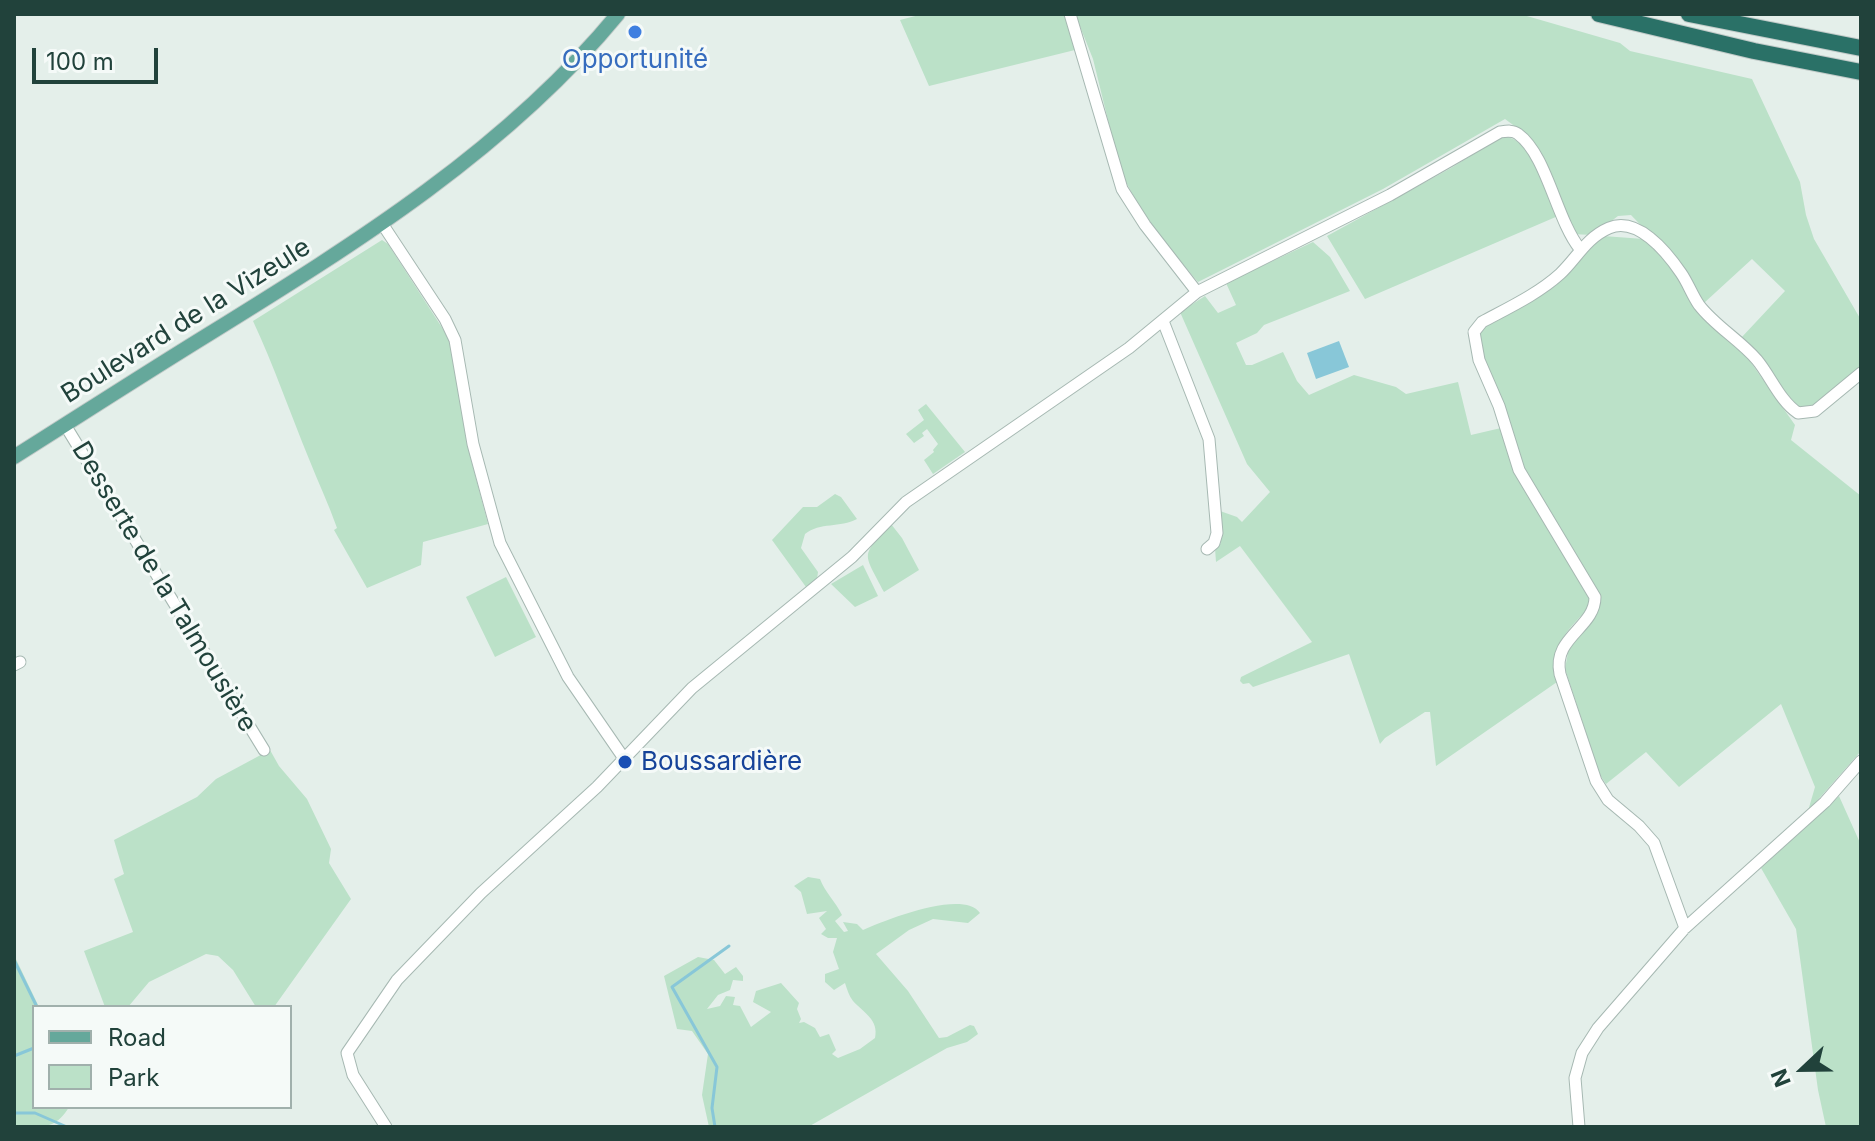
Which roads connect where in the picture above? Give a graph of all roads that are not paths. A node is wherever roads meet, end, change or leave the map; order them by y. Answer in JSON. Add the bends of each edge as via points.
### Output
{"nodes":[{"id":1,"x":618,"y":14,"type":"edge"},
{"id":2,"x":1070,"y":14,"type":"edge"},
{"id":3,"x":1599,"y":14,"type":"edge"},
{"id":4,"x":1689,"y":14,"type":"edge"},
{"id":5,"x":1861,"y":48,"type":"edge"},
{"id":6,"x":1861,"y":72,"type":"edge"},
{"id":7,"x":383,"y":225,"type":"junction"},
{"id":8,"x":1580,"y":249,"type":"junction"},
{"id":9,"x":1197,"y":292,"type":"junction"},
{"id":10,"x":1163,"y":321,"type":"junction"},
{"id":11,"x":1861,"y":373,"type":"edge"},
{"id":12,"x":65,"y":425,"type":"junction"},
{"id":13,"x":14,"y":457,"type":"edge"},
{"id":14,"x":1207,"y":549,"type":"dead end"},
{"id":15,"x":264,"y":750,"type":"dead end"},
{"id":16,"x":623,"y":757,"type":"junction"},
{"id":17,"x":1861,"y":761,"type":"edge"},
{"id":18,"x":1685,"y":928,"type":"junction"},
{"id":19,"x":386,"y":1127,"type":"edge"},
{"id":20,"x":1579,"y":1127,"type":"edge"}],
"edges":[{"from":1,"to":7,"type":"main road","name":"Boulevard de la Vizeule","via":[[539,98]]},
{"from":2,"to":9,"type":"street","via":[[1122,189]]},
{"from":3,"to":6,"type":"highway"},
{"from":4,"to":5,"type":"highway"},
{"from":7,"to":12,"type":"main road","name":"Boulevard de la Vizeule"},
{"from":7,"to":16,"type":"street","via":[[455,340],[473,444],[500,543],[568,677]]},
{"from":8,"to":9,"type":"street","via":[[1532,152],[1518,134],[1505,131]]},
{"from":8,"to":11,"type":"street","via":[[1614,226],[1641,230],[1677,268],[1700,306],[1742,344],[1798,413],[1815,411]]},
{"from":8,"to":18,"type":"street","via":[[1552,281],[1474,332],[1519,470],[1595,597],[1591,613],[1560,653],[1560,674],[1596,781],[1608,800],[1654,843]]},
{"from":9,"to":10,"type":"street"},
{"from":10,"to":14,"type":"street","via":[[1211,448],[1217,533]]},
{"from":10,"to":16,"type":"street","via":[[906,502],[852,557],[692,688]]},
{"from":12,"to":13,"type":"main road","name":"Boulevard de la Vizeule"},
{"from":12,"to":15,"type":"street","name":"Desserte de la Talmousière"},
{"from":16,"to":19,"type":"street","via":[[413,962],[360,1030],[347,1053],[349,1066]]},
{"from":17,"to":18,"type":"street","via":[[1825,802]]},
{"from":18,"to":20,"type":"street","via":[[1582,1053],[1575,1078]]}]}
